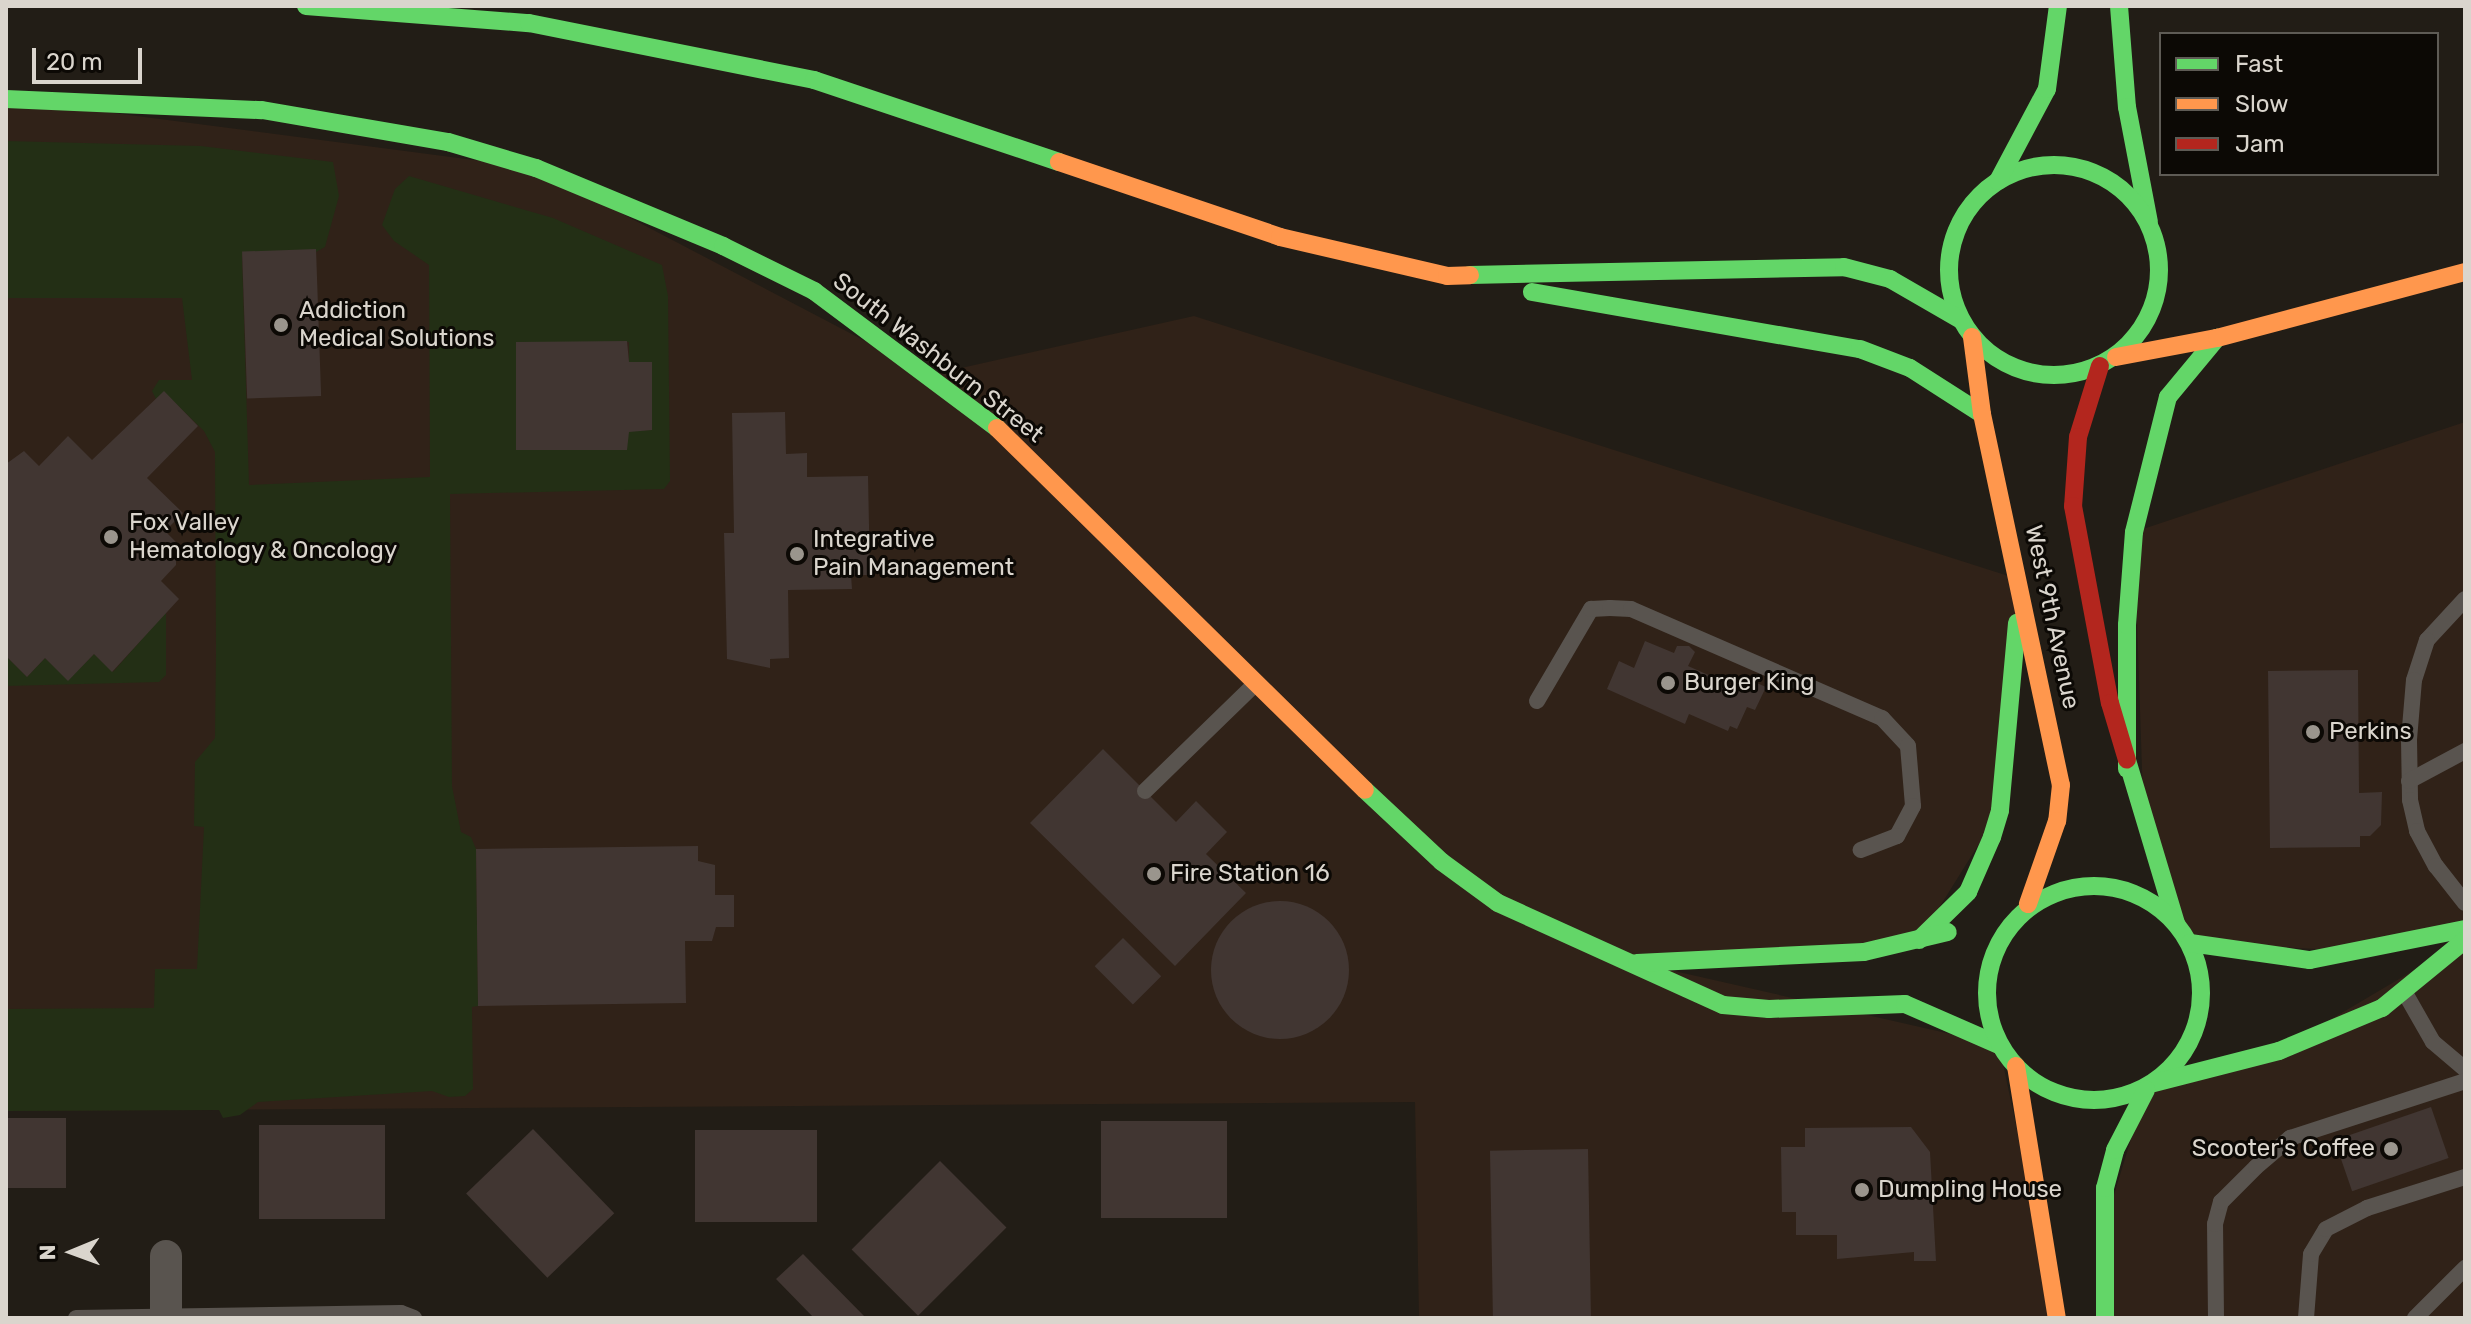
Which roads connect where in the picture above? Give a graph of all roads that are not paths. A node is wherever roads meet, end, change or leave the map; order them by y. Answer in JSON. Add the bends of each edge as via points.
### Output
{"nodes":[{"id":1,"x":306,"y":6,"type":"edge"},
{"id":2,"x":2058,"y":6,"type":"edge"},
{"id":3,"x":2119,"y":6,"type":"edge"},
{"id":4,"x":6,"y":99,"type":"edge"},
{"id":5,"x":1998,"y":181,"type":"junction"},
{"id":6,"x":2149,"y":222,"type":"junction"},
{"id":7,"x":2465,"y":272,"type":"edge"},
{"id":8,"x":1447,"y":276,"type":"junction"},
{"id":9,"x":1961,"y":320,"type":"junction"},
{"id":10,"x":1972,"y":337,"type":"junction"},
{"id":11,"x":2217,"y":338,"type":"junction"},
{"id":12,"x":2108,"y":362,"type":"junction"},
{"id":13,"x":1982,"y":414,"type":"junction"},
{"id":14,"x":2021,"y":580,"type":"junction"},
{"id":15,"x":2465,"y":599,"type":"edge"},
{"id":16,"x":1256,"y":683,"type":"junction"},
{"id":17,"x":1537,"y":701,"type":"dead end"},
{"id":18,"x":2465,"y":751,"type":"edge"},
{"id":19,"x":2127,"y":769,"type":"junction"},
{"id":20,"x":2409,"y":781,"type":"junction"},
{"id":21,"x":1145,"y":791,"type":"dead end"},
{"id":22,"x":1861,"y":850,"type":"dead end"},
{"id":23,"x":2465,"y":903,"type":"edge"},
{"id":24,"x":2022,"y":911,"type":"junction"},
{"id":25,"x":2176,"y":923,"type":"junction"},
{"id":26,"x":2465,"y":929,"type":"edge"},
{"id":27,"x":1919,"y":940,"type":"junction"},
{"id":28,"x":2465,"y":940,"type":"edge"},
{"id":29,"x":2190,"y":943,"type":"junction"},
{"id":30,"x":1637,"y":963,"type":"junction"},
{"id":31,"x":2404,"y":991,"type":"junction"},
{"id":32,"x":1999,"y":1045,"type":"junction"},
{"id":33,"x":2016,"y":1066,"type":"junction"},
{"id":34,"x":2465,"y":1069,"type":"edge"},
{"id":35,"x":2465,"y":1081,"type":"edge"},
{"id":36,"x":2150,"y":1086,"type":"junction"},
{"id":37,"x":2465,"y":1177,"type":"edge"},
{"id":38,"x":166,"y":1256,"type":"dead end"},
{"id":39,"x":2465,"y":1268,"type":"edge"},
{"id":40,"x":166,"y":1316,"type":"edge"},
{"id":41,"x":76,"y":1318,"type":"edge"},
{"id":42,"x":414,"y":1318,"type":"edge"},
{"id":43,"x":2057,"y":1318,"type":"edge"},
{"id":44,"x":2105,"y":1318,"type":"edge"},
{"id":45,"x":2216,"y":1318,"type":"edge"},
{"id":46,"x":2306,"y":1318,"type":"edge"},
{"id":47,"x":2415,"y":1318,"type":"edge"}],
"edges":[{"from":1,"to":8,"type":"main road","via":[[529,23],[814,80],[1280,237]]},
{"from":2,"to":5,"type":"main road","via":[[2047,89]]},
{"from":3,"to":6,"type":"main road","via":[[2127,107]]},
{"from":4,"to":16,"type":"main road","name":"South Washburn Street","via":[[262,110],[448,142],[536,168],[723,246],[814,291],[996,427]]},
{"from":5,"to":6,"type":"main road","via":[[2024,168],[2082,168],[2132,198]]},
{"from":5,"to":9,"type":"main road","via":[[1973,204],[1956,232],[1948,277]]},
{"from":6,"to":12,"type":"main road","via":[[2160,258],[2157,296],[2142,330]]},
{"from":7,"to":11,"type":"main road"},
{"from":8,"to":9,"type":"main road","via":[[1772,264],[1844,267],[1890,279]]},
{"from":8,"to":13,"type":"main road","via":[[1860,349],[1910,368]]},
{"from":9,"to":10,"type":"main road"},
{"from":10,"to":12,"type":"main road","via":[[1998,361],[2031,374],[2067,376]]},
{"from":10,"to":13,"type":"main road","name":"West 9th Avenue"},
{"from":11,"to":12,"type":"main road"},
{"from":11,"to":19,"type":"main road","via":[[2168,397],[2134,532],[2127,625]]},
{"from":12,"to":19,"type":"main road","name":"West 9th Avenue","via":[[2078,437],[2073,506]]},
{"from":13,"to":14,"type":"main road","name":"West 9th Avenue"},
{"from":14,"to":24,"type":"main road","name":"West 9th Avenue","via":[[2061,785],[2057,821]]},
{"from":14,"to":27,"type":"main road","via":[[2000,810],[1968,892]]},
{"from":15,"to":20,"type":"lane","via":[[2427,640],[2414,680]]},
{"from":16,"to":21,"type":"lane"},
{"from":16,"to":30,"type":"main road","name":"South Washburn Street","via":[[1478,889],[1543,927]]},
{"from":17,"to":22,"type":"lane","via":[[1591,609],[1631,609],[1882,718],[1908,746],[1913,806],[1897,836]]},
{"from":18,"to":20,"type":"lane"},
{"from":19,"to":25,"type":"main road","name":"West 9th Avenue"},
{"from":20,"to":23,"type":"lane","via":[[2417,831]]},
{"from":24,"to":25,"type":"main road","via":[[2072,889],[2110,886],[2147,898]]},
{"from":24,"to":27,"type":"main road","name":"South Washburn Street"},
{"from":24,"to":32,"type":"main road","via":[[1997,946],[1987,979],[1987,1013]]},
{"from":25,"to":29,"type":"main road"},
{"from":26,"to":29,"type":"main road","via":[[2310,960]]},
{"from":27,"to":30,"type":"main road","name":"South Washburn Street","via":[[1864,952]]},
{"from":28,"to":31,"type":"main road"},
{"from":29,"to":36,"type":"main road","via":[[2201,981],[2199,1020],[2182,1056]]},
{"from":30,"to":32,"type":"main road","name":"South Washburn Street","via":[[1723,1005],[1769,1009],[1905,1004]]},
{"from":31,"to":34,"type":"lane","via":[[2433,1042]]},
{"from":31,"to":36,"type":"main road","via":[[2382,1008],[2279,1051]]},
{"from":32,"to":33,"type":"main road"},
{"from":33,"to":36,"type":"main road","via":[[2054,1094],[2074,1100],[2116,1099]]},
{"from":33,"to":43,"type":"main road"},
{"from":35,"to":45,"type":"lane","via":[[2290,1138],[2256,1167],[2221,1202],[2218,1213]]},
{"from":36,"to":44,"type":"main road","via":[[2115,1150],[2105,1188]]},
{"from":37,"to":46,"type":"lane","via":[[2367,1208],[2326,1229],[2311,1254]]},
{"from":38,"to":40,"type":"street"},
{"from":39,"to":47,"type":"lane"},
{"from":40,"to":41,"type":"lane"},
{"from":40,"to":42,"type":"lane","via":[[401,1313]]}]}
